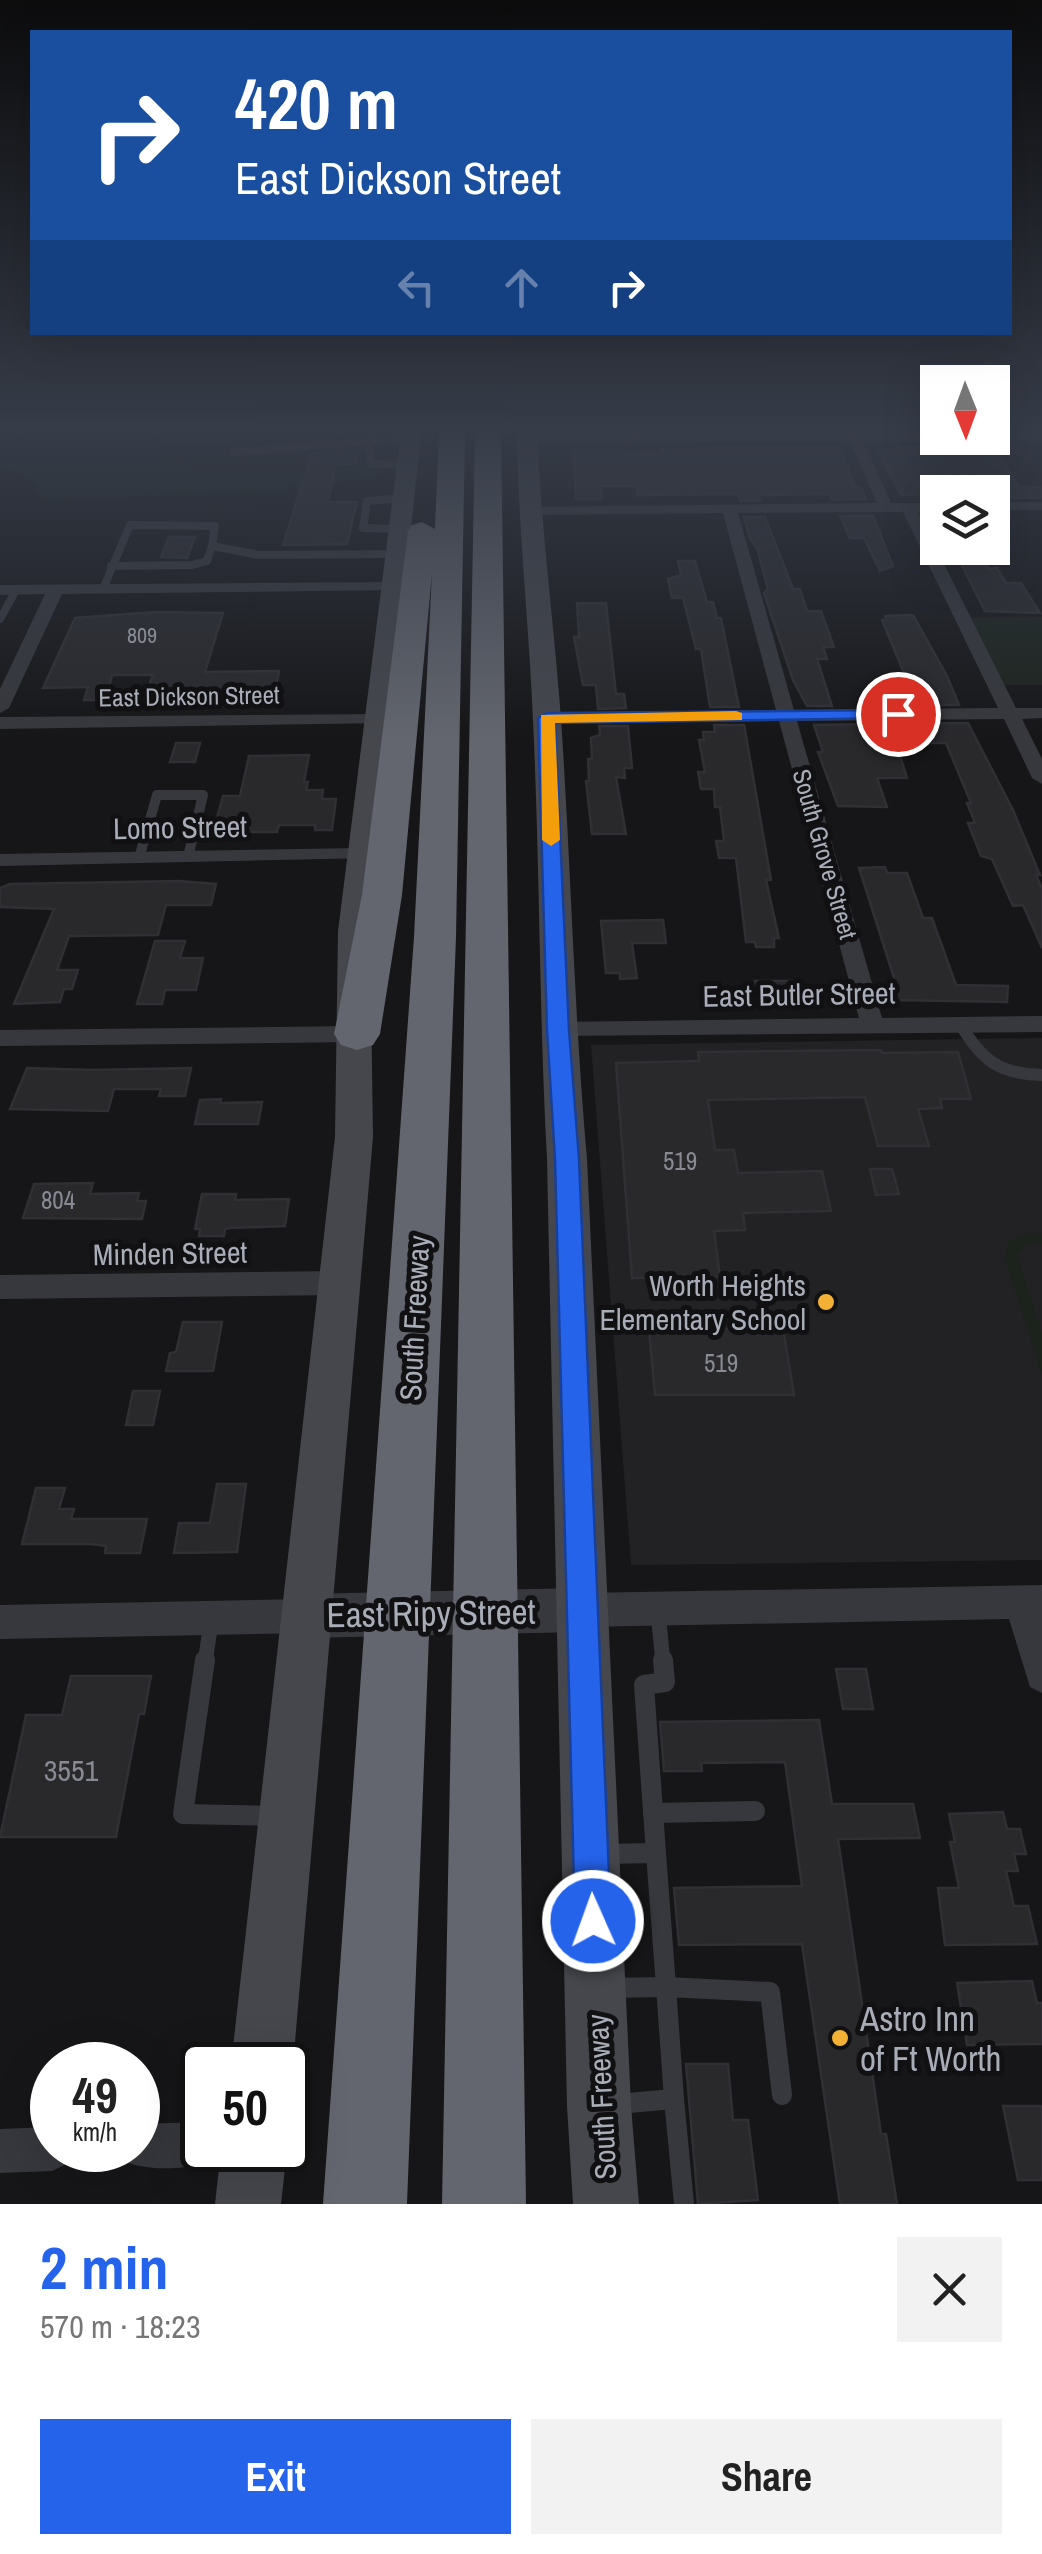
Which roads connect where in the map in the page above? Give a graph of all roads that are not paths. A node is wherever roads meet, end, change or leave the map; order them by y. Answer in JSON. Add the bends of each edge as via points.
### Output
{"nodes":[{"id":1,"x":123,"y":535,"type":"edge"},
{"id":2,"x":213,"y":535,"type":"edge"},
{"id":3,"x":401,"y":535,"type":"edge"},
{"id":4,"x":421,"y":535,"type":"edge"},
{"id":5,"x":449,"y":535,"type":"edge"},
{"id":6,"x":488,"y":535,"type":"edge"},
{"id":7,"x":519,"y":535,"type":"edge"},
{"id":8,"x":530,"y":535,"type":"edge"},
{"id":9,"x":735,"y":535,"type":"edge"},
{"id":10,"x":922,"y":535,"type":"edge"},
{"id":11,"x":400,"y":542,"type":"junction"},
{"id":12,"x":212,"y":546,"type":"junction"},
{"id":13,"x":112,"y":566,"type":"junction"},
{"id":14,"x":396,"y":587,"type":"junction"},
{"id":15,"x":103,"y":589,"type":"junction"},
{"id":16,"x":8,"y":590,"type":"edge"},
{"id":17,"x":56,"y":590,"type":"junction"},
{"id":18,"x":0,"y":619,"type":"edge"},
{"id":19,"x":489,"y":682,"type":"junction"},
{"id":20,"x":0,"y":708,"type":"edge"},
{"id":21,"x":1042,"y":713,"type":"edge"},
{"id":22,"x":1010,"y":714,"type":"junction"},
{"id":23,"x":786,"y":716,"type":"junction"},
{"id":24,"x":547,"y":718,"type":"junction"},
{"id":25,"x":378,"y":719,"type":"junction"},
{"id":26,"x":0,"y":723,"type":"edge"},
{"id":27,"x":1042,"y":778,"type":"edge"},
{"id":28,"x":189,"y":851,"type":"junction"},
{"id":29,"x":362,"y":854,"type":"junction"},
{"id":30,"x":139,"y":858,"type":"junction"},
{"id":31,"x":0,"y":860,"type":"edge"},
{"id":32,"x":1042,"y":1024,"type":"edge"},
{"id":33,"x":960,"y":1025,"type":"junction"},
{"id":34,"x":873,"y":1026,"type":"junction"},
{"id":35,"x":558,"y":1030,"type":"junction"},
{"id":36,"x":357,"y":1034,"type":"junction"},
{"id":37,"x":0,"y":1038,"type":"edge"},
{"id":38,"x":1042,"y":1075,"type":"edge"},
{"id":39,"x":340,"y":1284,"type":"junction"},
{"id":40,"x":0,"y":1287,"type":"edge"},
{"id":41,"x":1032,"y":1602,"type":"edge"},
{"id":42,"x":658,"y":1609,"type":"junction"},
{"id":43,"x":557,"y":1610,"type":"junction"},
{"id":44,"x":323,"y":1616,"type":"junction"},
{"id":45,"x":212,"y":1618,"type":"junction"},
{"id":46,"x":0,"y":1622,"type":"edge"},
{"id":47,"x":1042,"y":1675,"type":"edge"},
{"id":48,"x":755,"y":1810,"type":"dead end"},
{"id":49,"x":653,"y":1812,"type":"junction"},
{"id":50,"x":285,"y":1816,"type":"junction"},
{"id":51,"x":656,"y":1852,"type":"junction"},
{"id":52,"x":591,"y":1854,"type":"junction"},
{"id":53,"x":595,"y":1988,"type":"junction"},
{"id":54,"x":666,"y":1988,"type":"junction"},
{"id":55,"x":264,"y":2042,"type":"edge"},
{"id":56,"x":782,"y":2095,"type":"dead end"},
{"id":57,"x":674,"y":2099,"type":"junction"},
{"id":58,"x":599,"y":2106,"type":"junction"},
{"id":59,"x":30,"y":2150,"type":"edge"},
{"id":60,"x":0,"y":2151,"type":"edge"},
{"id":61,"x":252,"y":2172,"type":"edge"},
{"id":62,"x":248,"y":2204,"type":"edge"},
{"id":63,"x":365,"y":2204,"type":"edge"},
{"id":64,"x":484,"y":2204,"type":"edge"},
{"id":65,"x":606,"y":2204,"type":"edge"},
{"id":66,"x":684,"y":2204,"type":"edge"}],
"edges":[{"from":1,"to":13,"type":"lane"},
{"from":2,"to":12,"type":"lane"},
{"from":3,"to":11,"type":"main road"},
{"from":4,"to":36,"type":"highway","via":[[382,895]]},
{"from":5,"to":63,"type":"highway","name":"South Freeway","via":[[435,938]]},
{"from":6,"to":19,"type":"highway"},
{"from":7,"to":19,"type":"highway","via":[[511,658]]},
{"from":8,"to":24,"type":"main road","name":"South Freeway"},
{"from":9,"to":23,"type":"street","name":"South Grove Street"},
{"from":10,"to":22,"type":"street"},
{"from":11,"to":12,"type":"lane","via":[[259,555]]},
{"from":11,"to":14,"type":"main road"},
{"from":12,"to":13,"type":"lane","via":[[207,560],[192,566]]},
{"from":13,"to":15,"type":"lane"},
{"from":14,"to":15,"type":"street"},
{"from":14,"to":25,"type":"main road"},
{"from":15,"to":17,"type":"street"},
{"from":16,"to":17,"type":"street"},
{"from":16,"to":18,"type":"lane"},
{"from":17,"to":20,"type":"street"},
{"from":19,"to":64,"type":"highway"},
{"from":21,"to":22,"type":"street"},
{"from":22,"to":23,"type":"street"},
{"from":22,"to":27,"type":"street"},
{"from":23,"to":24,"type":"street"},
{"from":23,"to":34,"type":"street","name":"South Grove Street"},
{"from":24,"to":35,"type":"main road","name":"South Freeway"},
{"from":25,"to":26,"type":"street","name":"East Dickson Street"},
{"from":25,"to":29,"type":"main road"},
{"from":28,"to":29,"type":"street","name":"Lomo Street"},
{"from":28,"to":30,"type":"street","name":"Lomo Street"},
{"from":28,"to":30,"type":"lane","via":[[203,794],[157,795]]},
{"from":29,"to":36,"type":"main road","via":[[354,932]]},
{"from":30,"to":31,"type":"street","name":"Lomo Street"},
{"from":32,"to":33,"type":"street","name":"East Butler Street"},
{"from":33,"to":34,"type":"street","name":"East Butler Street"},
{"from":33,"to":38,"type":"lane","via":[[990,1067]]},
{"from":34,"to":35,"type":"street","name":"East Butler Street"},
{"from":35,"to":43,"type":"main road","name":"South Freeway","via":[[567,1159]]},
{"from":36,"to":37,"type":"street"},
{"from":36,"to":39,"type":"main road"},
{"from":39,"to":40,"type":"street","name":"Minden Street"},
{"from":39,"to":44,"type":"main road"},
{"from":41,"to":42,"type":"street","name":"East Ripy Street"},
{"from":41,"to":47,"type":"street"},
{"from":42,"to":43,"type":"street","name":"East Ripy Street"},
{"from":42,"to":49,"type":"lane","via":[[665,1682],[644,1685]]},
{"from":43,"to":44,"type":"street","name":"East Ripy Street"},
{"from":43,"to":52,"type":"main road","name":"South Freeway"},
{"from":44,"to":45,"type":"street","name":"East Ripy Street"},
{"from":44,"to":50,"type":"main road"},
{"from":45,"to":46,"type":"street","name":"East Ripy Street"},
{"from":45,"to":50,"type":"lane","via":[[183,1814]]},
{"from":48,"to":49,"type":"lane"},
{"from":49,"to":51,"type":"lane"},
{"from":50,"to":55,"type":"main road"},
{"from":51,"to":52,"type":"lane"},
{"from":51,"to":54,"type":"lane"},
{"from":52,"to":53,"type":"main road","name":"South Freeway"},
{"from":53,"to":54,"type":"lane"},
{"from":53,"to":58,"type":"main road","name":"South Freeway"},
{"from":54,"to":56,"type":"lane","via":[[770,1992]]},
{"from":54,"to":57,"type":"lane"},
{"from":57,"to":58,"type":"lane"},
{"from":57,"to":66,"type":"lane"},
{"from":58,"to":65,"type":"main road","name":"South Freeway"},
{"from":59,"to":60,"type":"street"},
{"from":61,"to":62,"type":"main road"}]}
